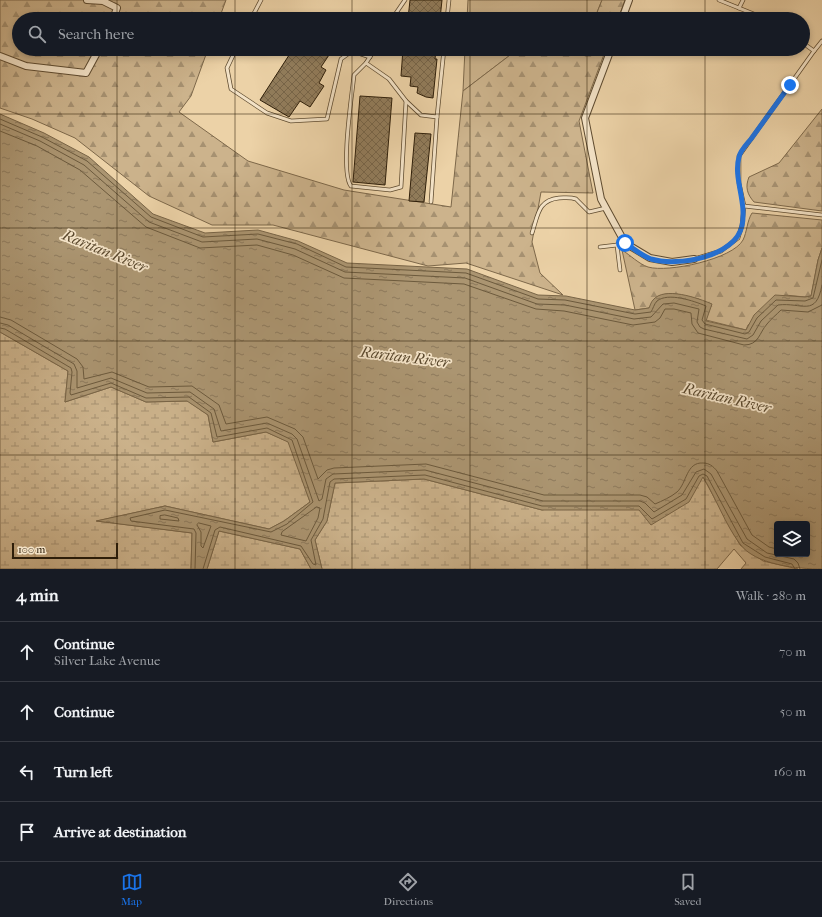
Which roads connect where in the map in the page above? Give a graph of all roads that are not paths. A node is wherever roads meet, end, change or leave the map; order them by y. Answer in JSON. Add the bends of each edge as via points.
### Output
{"nodes":[{"id":1,"x":87,"y":0,"type":"edge"},
{"id":2,"x":261,"y":0,"type":"edge"},
{"id":3,"x":405,"y":0,"type":"edge"},
{"id":4,"x":449,"y":0,"type":"edge"},
{"id":5,"x":629,"y":0,"type":"edge"},
{"id":6,"x":719,"y":0,"type":"edge"},
{"id":7,"x":743,"y":0,"type":"edge"},
{"id":8,"x":103,"y":1,"type":"edge"},
{"id":9,"x":739,"y":8,"type":"junction"},
{"id":10,"x":116,"y":12,"type":"edge"},
{"id":11,"x":255,"y":12,"type":"edge"},
{"id":12,"x":397,"y":12,"type":"edge"},
{"id":13,"x":448,"y":12,"type":"edge"},
{"id":14,"x":625,"y":12,"type":"edge"},
{"id":15,"x":749,"y":12,"type":"edge"},
{"id":16,"x":822,"y":41,"type":"edge"},
{"id":17,"x":810,"y":48,"type":"edge"},
{"id":18,"x":814,"y":51,"type":"junction"},
{"id":19,"x":0,"y":56,"type":"edge"},
{"id":20,"x":95,"y":56,"type":"edge"},
{"id":21,"x":233,"y":56,"type":"edge"},
{"id":22,"x":345,"y":56,"type":"edge"},
{"id":23,"x":367,"y":56,"type":"edge"},
{"id":24,"x":443,"y":56,"type":"edge"},
{"id":25,"x":608,"y":56,"type":"edge"},
{"id":26,"x":370,"y":57,"type":"joint"},
{"id":27,"x":366,"y":63,"type":"junction"},
{"id":28,"x":406,"y":101,"type":"junction"},
{"id":29,"x":437,"y":117,"type":"junction"},
{"id":30,"x":431,"y":202,"type":"dead end"},
{"id":31,"x":744,"y":206,"type":"junction"},
{"id":32,"x":606,"y":208,"type":"junction"},
{"id":33,"x":822,"y":215,"type":"edge"},
{"id":34,"x":532,"y":233,"type":"dead end"},
{"id":35,"x":622,"y":238,"type":"junction"},
{"id":36,"x":617,"y":245,"type":"junction"},
{"id":37,"x":600,"y":247,"type":"dead end"},
{"id":38,"x":694,"y":259,"type":"joint"},
{"id":39,"x":620,"y":270,"type":"dead end"}],
"edges":[{"from":1,"to":8,"type":"street"},
{"from":2,"to":11,"type":"lane"},
{"from":3,"to":12,"type":"lane"},
{"from":4,"to":13,"type":"lane"},
{"from":5,"to":14,"type":"street"},
{"from":6,"to":9,"type":"lane"},
{"from":7,"to":9,"type":"lane"},
{"from":8,"to":10,"type":"street","via":[[117,8]]},
{"from":9,"to":15,"type":"lane"},
{"from":16,"to":18,"type":"lane"},
{"from":17,"to":18,"type":"lane"},
{"from":18,"to":31,"type":"lane","via":[[739,156],[739,183]]},
{"from":19,"to":20,"type":"street","via":[[26,66],[86,73]]},
{"from":21,"to":22,"type":"lane","via":[[227,68],[231,89],[267,112],[291,121],[327,118],[341,59]]},
{"from":23,"to":26,"type":"lane"},
{"from":24,"to":29,"type":"lane"},
{"from":25,"to":32,"type":"street","via":[[585,118],[601,199]]},
{"from":26,"to":27,"type":"lane"},
{"from":27,"to":28,"type":"lane","via":[[389,78]]},
{"from":27,"to":28,"type":"lane","via":[[354,74],[346,152],[348,182],[351,186],[390,190],[401,187]]},
{"from":28,"to":29,"type":"lane","via":[[421,115]]},
{"from":29,"to":30,"type":"lane"},
{"from":31,"to":33,"type":"lane"},
{"from":31,"to":38,"type":"lane","via":[[738,238],[721,251]]},
{"from":32,"to":34,"type":"lane","via":[[589,212],[576,199],[549,199],[543,204]]},
{"from":32,"to":35,"type":"street"},
{"from":35,"to":36,"type":"lane"},
{"from":35,"to":38,"type":"street","via":[[625,243],[650,258],[672,262]]},
{"from":36,"to":37,"type":"lane"},
{"from":36,"to":39,"type":"lane"}]}
